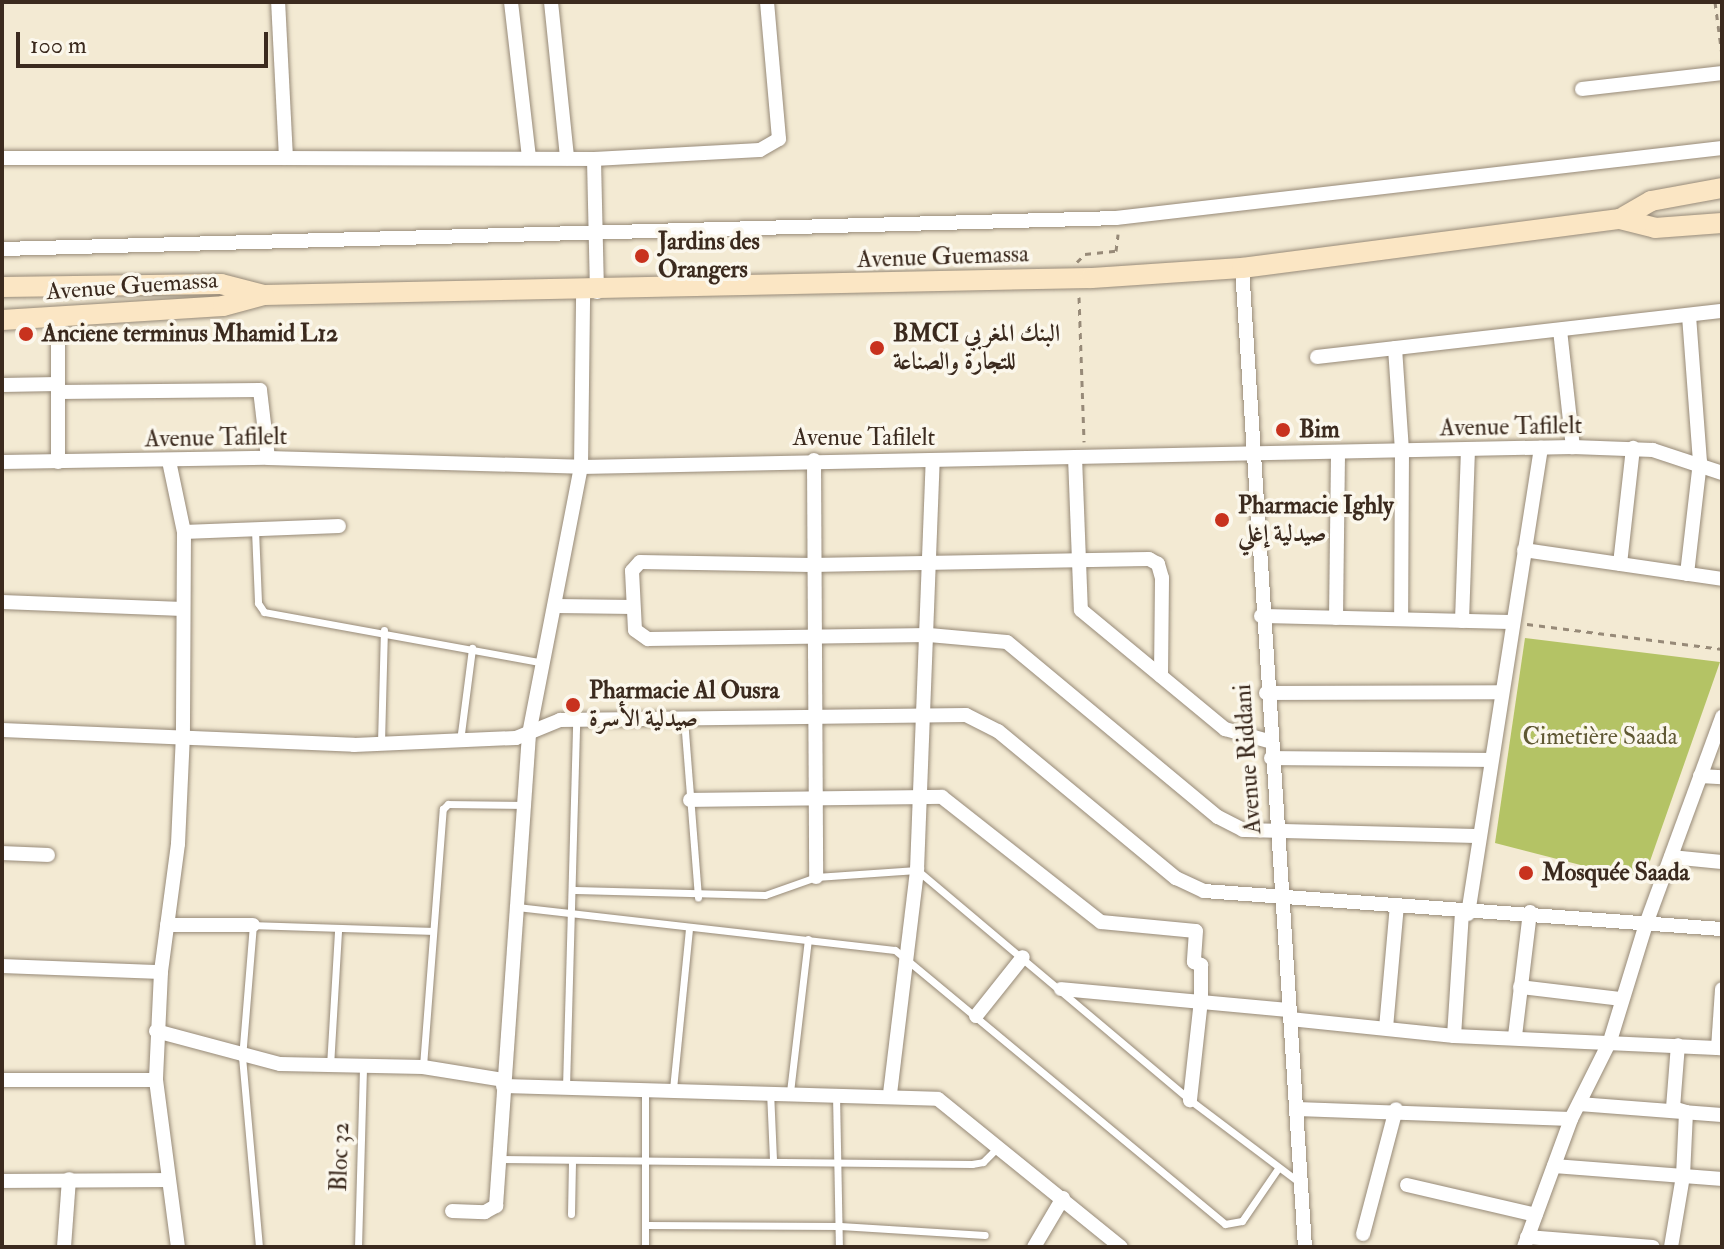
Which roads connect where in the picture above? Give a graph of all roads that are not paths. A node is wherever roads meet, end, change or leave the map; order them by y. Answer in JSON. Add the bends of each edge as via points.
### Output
{"nodes":[{"id":1,"x":278,"y":2,"type":"edge"},
{"id":2,"x":511,"y":2,"type":"edge"},
{"id":3,"x":551,"y":2,"type":"edge"},
{"id":4,"x":767,"y":2,"type":"edge"},
{"id":5,"x":1722,"y":73,"type":"edge"},
{"id":6,"x":1582,"y":89,"type":"dead end"},
{"id":7,"x":1722,"y":148,"type":"edge"},
{"id":8,"x":2,"y":158,"type":"edge"},
{"id":9,"x":286,"y":158,"type":"junction"},
{"id":10,"x":529,"y":158,"type":"junction"},
{"id":11,"x":567,"y":158,"type":"junction"},
{"id":12,"x":594,"y":159,"type":"junction"},
{"id":13,"x":1722,"y":188,"type":"edge"},
{"id":14,"x":1620,"y":219,"type":"junction"},
{"id":15,"x":1722,"y":223,"type":"edge"},
{"id":16,"x":595,"y":237,"type":"junction"},
{"id":17,"x":2,"y":249,"type":"edge"},
{"id":18,"x":1242,"y":268,"type":"junction"},
{"id":19,"x":2,"y":287,"type":"edge"},
{"id":20,"x":590,"y":292,"type":"junction"},
{"id":21,"x":264,"y":295,"type":"junction"},
{"id":22,"x":1722,"y":311,"type":"edge"},
{"id":23,"x":1689,"y":315,"type":"junction"},
{"id":24,"x":58,"y":318,"type":"junction"},
{"id":25,"x":2,"y":320,"type":"edge"},
{"id":26,"x":1560,"y":330,"type":"junction"},
{"id":27,"x":1395,"y":348,"type":"junction"},
{"id":28,"x":1317,"y":357,"type":"dead end"},
{"id":29,"x":2,"y":385,"type":"edge"},
{"id":30,"x":58,"y":388,"type":"junction"},
{"id":31,"x":1573,"y":447,"type":"junction"},
{"id":32,"x":1541,"y":448,"type":"junction"},
{"id":33,"x":1633,"y":448,"type":"junction"},
{"id":34,"x":1468,"y":450,"type":"junction"},
{"id":35,"x":1402,"y":451,"type":"junction"},
{"id":36,"x":1338,"y":452,"type":"junction"},
{"id":37,"x":1252,"y":454,"type":"junction"},
{"id":38,"x":1080,"y":457,"type":"junction"},
{"id":39,"x":268,"y":458,"type":"junction"},
{"id":40,"x":814,"y":460,"type":"junction"},
{"id":41,"x":933,"y":460,"type":"junction"},
{"id":42,"x":169,"y":461,"type":"junction"},
{"id":43,"x":2,"y":462,"type":"edge"},
{"id":44,"x":58,"y":462,"type":"junction"},
{"id":45,"x":1700,"y":462,"type":"junction"},
{"id":46,"x":581,"y":467,"type":"junction"},
{"id":47,"x":1722,"y":473,"type":"edge"},
{"id":48,"x":339,"y":526,"type":"dead end"},
{"id":49,"x":255,"y":529,"type":"junction"},
{"id":50,"x":184,"y":532,"type":"junction"},
{"id":51,"x":1524,"y":550,"type":"junction"},
{"id":52,"x":932,"y":560,"type":"junction"},
{"id":53,"x":1075,"y":561,"type":"junction"},
{"id":54,"x":1620,"y":564,"type":"junction"},
{"id":55,"x":811,"y":565,"type":"junction"},
{"id":56,"x":1687,"y":574,"type":"junction"},
{"id":57,"x":1722,"y":579,"type":"edge"},
{"id":58,"x":2,"y":602,"type":"edge"},
{"id":59,"x":557,"y":606,"type":"junction"},
{"id":60,"x":633,"y":607,"type":"junction"},
{"id":61,"x":183,"y":609,"type":"junction"},
{"id":62,"x":1261,"y":616,"type":"junction"},
{"id":63,"x":1336,"y":618,"type":"junction"},
{"id":64,"x":1401,"y":619,"type":"junction"},
{"id":65,"x":1462,"y":621,"type":"junction"},
{"id":66,"x":1513,"y":622,"type":"junction"},
{"id":67,"x":384,"y":630,"type":"junction"},
{"id":68,"x":929,"y":635,"type":"junction"},
{"id":69,"x":812,"y":637,"type":"junction"},
{"id":70,"x":472,"y":648,"type":"junction"},
{"id":71,"x":544,"y":663,"type":"junction"},
{"id":72,"x":1161,"y":676,"type":"junction"},
{"id":73,"x":1501,"y":692,"type":"junction"},
{"id":74,"x":1266,"y":693,"type":"junction"},
{"id":75,"x":924,"y":714,"type":"junction"},
{"id":76,"x":812,"y":716,"type":"junction"},
{"id":77,"x":1722,"y":717,"type":"edge"},
{"id":78,"x":684,"y":719,"type":"junction"},
{"id":79,"x":576,"y":720,"type":"junction"},
{"id":80,"x":2,"y":730,"type":"edge"},
{"id":81,"x":183,"y":734,"type":"junction"},
{"id":82,"x":529,"y":734,"type":"junction"},
{"id":83,"x":460,"y":741,"type":"junction"},
{"id":84,"x":1269,"y":741,"type":"junction"},
{"id":85,"x":381,"y":743,"type":"junction"},
{"id":86,"x":1271,"y":758,"type":"junction"},
{"id":87,"x":1490,"y":760,"type":"junction"},
{"id":88,"x":1700,"y":776,"type":"junction"},
{"id":89,"x":1722,"y":777,"type":"edge"},
{"id":90,"x":815,"y":795,"type":"junction"},
{"id":91,"x":920,"y":795,"type":"junction"},
{"id":92,"x":690,"y":800,"type":"junction"},
{"id":93,"x":523,"y":805,"type":"junction"},
{"id":94,"x":1275,"y":834,"type":"junction"},
{"id":95,"x":1478,"y":836,"type":"junction"},
{"id":96,"x":2,"y":853,"type":"edge"},
{"id":97,"x":48,"y":855,"type":"dead end"},
{"id":98,"x":1671,"y":857,"type":"junction"},
{"id":99,"x":1722,"y":862,"type":"edge"},
{"id":100,"x":917,"y":870,"type":"junction"},
{"id":101,"x":816,"y":877,"type":"junction"},
{"id":102,"x":575,"y":890,"type":"junction"},
{"id":103,"x":698,"y":897,"type":"junction"},
{"id":104,"x":1281,"y":898,"type":"junction"},
{"id":105,"x":1397,"y":905,"type":"junction"},
{"id":106,"x":516,"y":907,"type":"junction"},
{"id":107,"x":574,"y":912,"type":"junction"},
{"id":108,"x":1530,"y":912,"type":"junction"},
{"id":109,"x":1465,"y":913,"type":"junction"},
{"id":110,"x":1646,"y":924,"type":"junction"},
{"id":111,"x":167,"y":925,"type":"junction"},
{"id":112,"x":253,"y":925,"type":"junction"},
{"id":113,"x":689,"y":928,"type":"junction"},
{"id":114,"x":1722,"y":929,"type":"edge"},
{"id":115,"x":338,"y":930,"type":"junction"},
{"id":116,"x":431,"y":931,"type":"junction"},
{"id":117,"x":808,"y":939,"type":"junction"},
{"id":118,"x":1023,"y":957,"type":"junction"},
{"id":119,"x":909,"y":958,"type":"junction"},
{"id":120,"x":2,"y":966,"type":"edge"},
{"id":121,"x":161,"y":972,"type":"junction"},
{"id":122,"x":1520,"y":987,"type":"junction"},
{"id":123,"x":1061,"y":989,"type":"junction"},
{"id":124,"x":1722,"y":989,"type":"edge"},
{"id":125,"x":1621,"y":999,"type":"junction"},
{"id":126,"x":1201,"y":1000,"type":"junction"},
{"id":127,"x":1289,"y":1015,"type":"junction"},
{"id":128,"x":976,"y":1016,"type":"junction"},
{"id":129,"x":1386,"y":1028,"type":"junction"},
{"id":130,"x":156,"y":1031,"type":"junction"},
{"id":131,"x":1454,"y":1036,"type":"junction"},
{"id":132,"x":1515,"y":1036,"type":"junction"},
{"id":133,"x":1610,"y":1041,"type":"junction"},
{"id":134,"x":1678,"y":1045,"type":"junction"},
{"id":135,"x":1720,"y":1048,"type":"edge"},
{"id":136,"x":242,"y":1058,"type":"junction"},
{"id":137,"x":423,"y":1067,"type":"junction"},
{"id":138,"x":330,"y":1068,"type":"junction"},
{"id":139,"x":363,"y":1069,"type":"junction"},
{"id":140,"x":2,"y":1080,"type":"edge"},
{"id":141,"x":156,"y":1080,"type":"junction"},
{"id":142,"x":503,"y":1083,"type":"junction"},
{"id":143,"x":566,"y":1087,"type":"junction"},
{"id":144,"x":645,"y":1089,"type":"junction"},
{"id":145,"x":673,"y":1089,"type":"junction"},
{"id":146,"x":770,"y":1091,"type":"junction"},
{"id":147,"x":790,"y":1092,"type":"junction"},
{"id":148,"x":836,"y":1094,"type":"junction"},
{"id":149,"x":890,"y":1094,"type":"junction"},
{"id":150,"x":1190,"y":1100,"type":"junction"},
{"id":151,"x":1579,"y":1104,"type":"junction"},
{"id":152,"x":1297,"y":1109,"type":"junction"},
{"id":153,"x":1396,"y":1109,"type":"junction"},
{"id":154,"x":1686,"y":1112,"type":"junction"},
{"id":155,"x":1722,"y":1115,"type":"edge"},
{"id":156,"x":1571,"y":1119,"type":"junction"},
{"id":157,"x":999,"y":1147,"type":"junction"},
{"id":158,"x":498,"y":1159,"type":"junction"},
{"id":159,"x":572,"y":1160,"type":"junction"},
{"id":160,"x":647,"y":1160,"type":"junction"},
{"id":161,"x":838,"y":1160,"type":"junction"},
{"id":162,"x":773,"y":1161,"type":"junction"},
{"id":163,"x":1554,"y":1166,"type":"junction"},
{"id":164,"x":1279,"y":1167,"type":"junction"},
{"id":165,"x":1683,"y":1176,"type":"junction"},
{"id":166,"x":69,"y":1179,"type":"junction"},
{"id":167,"x":1722,"y":1179,"type":"edge"},
{"id":168,"x":167,"y":1180,"type":"junction"},
{"id":169,"x":2,"y":1181,"type":"edge"},
{"id":170,"x":1300,"y":1183,"type":"junction"},
{"id":171,"x":1407,"y":1185,"type":"dead end"},
{"id":172,"x":1063,"y":1198,"type":"junction"},
{"id":173,"x":452,"y":1211,"type":"dead end"},
{"id":174,"x":571,"y":1214,"type":"dead end"},
{"id":175,"x":1536,"y":1215,"type":"junction"},
{"id":176,"x":646,"y":1225,"type":"junction"},
{"id":177,"x":840,"y":1226,"type":"junction"},
{"id":178,"x":1363,"y":1234,"type":"dead end"},
{"id":179,"x":985,"y":1235,"type":"dead end"},
{"id":180,"x":1526,"y":1242,"type":"edge"},
{"id":181,"x":64,"y":1247,"type":"edge"},
{"id":182,"x":178,"y":1247,"type":"edge"},
{"id":183,"x":259,"y":1247,"type":"edge"},
{"id":184,"x":358,"y":1247,"type":"edge"},
{"id":185,"x":645,"y":1247,"type":"edge"},
{"id":186,"x":839,"y":1247,"type":"edge"},
{"id":187,"x":1034,"y":1247,"type":"edge"},
{"id":188,"x":1121,"y":1247,"type":"edge"},
{"id":189,"x":1305,"y":1247,"type":"edge"},
{"id":190,"x":1653,"y":1247,"type":"edge"},
{"id":191,"x":1671,"y":1247,"type":"edge"}],
"edges":[{"from":1,"to":9,"type":"street"},
{"from":2,"to":10,"type":"street"},
{"from":3,"to":11,"type":"street"},
{"from":4,"to":12,"type":"street","via":[[782,123],[775,145]]},
{"from":5,"to":6,"type":"street"},
{"from":7,"to":16,"type":"street","via":[[1116,218]]},
{"from":8,"to":9,"type":"street"},
{"from":9,"to":10,"type":"street"},
{"from":10,"to":11,"type":"street"},
{"from":11,"to":12,"type":"street"},
{"from":12,"to":16,"type":"street"},
{"from":13,"to":14,"type":"main road","name":"Avenue Guemassa","via":[[1651,201]]},
{"from":14,"to":15,"type":"main road","name":"Avenue Guemassa","via":[[1655,228]]},
{"from":14,"to":18,"type":"main road","name":"Avenue Guemassa"},
{"from":16,"to":17,"type":"street"},
{"from":16,"to":20,"type":"street"},
{"from":18,"to":20,"type":"main road","name":"Avenue Guemassa","via":[[1078,279]]},
{"from":18,"to":37,"type":"street","name":"Avenue Riddani"},
{"from":19,"to":21,"type":"main road","name":"Avenue Guemassa","via":[[221,284]]},
{"from":20,"to":21,"type":"main road","name":"Avenue Guemassa"},
{"from":20,"to":46,"type":"street"},
{"from":21,"to":24,"type":"main road","name":"Avenue Guemassa","via":[[223,306]]},
{"from":22,"to":23,"type":"street"},
{"from":23,"to":26,"type":"street"},
{"from":23,"to":45,"type":"street"},
{"from":24,"to":25,"type":"main road","name":"Avenue Guemassa"},
{"from":24,"to":30,"type":"street"},
{"from":26,"to":27,"type":"street"},
{"from":26,"to":31,"type":"street"},
{"from":27,"to":28,"type":"street"},
{"from":27,"to":35,"type":"street"},
{"from":29,"to":30,"type":"street"},
{"from":30,"to":39,"type":"street","via":[[260,390]]},
{"from":30,"to":44,"type":"street"},
{"from":31,"to":32,"type":"street","name":"Avenue Tafilelt"},
{"from":31,"to":33,"type":"street","name":"Avenue Tafilelt"},
{"from":32,"to":34,"type":"street","name":"Avenue Tafilelt"},
{"from":32,"to":51,"type":"street"},
{"from":33,"to":45,"type":"street","name":"Avenue Tafilelt"},
{"from":33,"to":54,"type":"street"},
{"from":34,"to":35,"type":"street","name":"Avenue Tafilelt"},
{"from":34,"to":65,"type":"street"},
{"from":35,"to":36,"type":"street","name":"Avenue Tafilelt"},
{"from":35,"to":64,"type":"street"},
{"from":36,"to":37,"type":"street","name":"Avenue Tafilelt"},
{"from":36,"to":63,"type":"street"},
{"from":37,"to":38,"type":"street","name":"Avenue Tafilelt"},
{"from":37,"to":62,"type":"street","name":"Avenue Riddani"},
{"from":38,"to":41,"type":"street","name":"Avenue Tafilelt"},
{"from":38,"to":53,"type":"street"},
{"from":39,"to":42,"type":"street","name":"Avenue Tafilelt"},
{"from":39,"to":46,"type":"street","name":"Avenue Tafilelt"},
{"from":40,"to":41,"type":"street","name":"Avenue Tafilelt"},
{"from":40,"to":46,"type":"street","name":"Avenue Tafilelt"},
{"from":40,"to":55,"type":"street"},
{"from":41,"to":52,"type":"street"},
{"from":42,"to":44,"type":"street","name":"Avenue Tafilelt"},
{"from":42,"to":50,"type":"street"},
{"from":43,"to":44,"type":"street","name":"Avenue Tafilelt"},
{"from":45,"to":47,"type":"street","name":"Avenue Tafilelt"},
{"from":45,"to":56,"type":"street"},
{"from":46,"to":59,"type":"street"},
{"from":48,"to":49,"type":"street"},
{"from":49,"to":50,"type":"street"},
{"from":49,"to":67,"type":"lane","via":[[258,603],[264,612]]},
{"from":50,"to":61,"type":"street"},
{"from":51,"to":54,"type":"street"},
{"from":51,"to":66,"type":"street"},
{"from":52,"to":53,"type":"street"},
{"from":52,"to":55,"type":"street"},
{"from":52,"to":68,"type":"street"},
{"from":53,"to":72,"type":"street","via":[[1081,610]]},
{"from":53,"to":72,"type":"street","via":[[1149,559],[1158,564]]},
{"from":54,"to":56,"type":"street"},
{"from":55,"to":60,"type":"street","via":[[640,562],[632,571]]},
{"from":55,"to":69,"type":"street"},
{"from":56,"to":57,"type":"street"},
{"from":58,"to":61,"type":"street"},
{"from":59,"to":60,"type":"street"},
{"from":59,"to":71,"type":"street"},
{"from":60,"to":69,"type":"street","via":[[636,633],[648,639]]},
{"from":61,"to":81,"type":"street"},
{"from":62,"to":63,"type":"street"},
{"from":62,"to":74,"type":"street","name":"Avenue Riddani"},
{"from":63,"to":64,"type":"street"},
{"from":64,"to":65,"type":"street"},
{"from":65,"to":66,"type":"street"},
{"from":66,"to":73,"type":"street"},
{"from":67,"to":70,"type":"lane"},
{"from":67,"to":85,"type":"lane"},
{"from":68,"to":69,"type":"street"},
{"from":68,"to":75,"type":"street"},
{"from":68,"to":94,"type":"street","via":[[1007,642],[1218,817],[1243,830]]},
{"from":69,"to":76,"type":"street"},
{"from":70,"to":71,"type":"lane"},
{"from":70,"to":83,"type":"lane"},
{"from":71,"to":82,"type":"street"},
{"from":72,"to":84,"type":"street","via":[[1234,735]]},
{"from":73,"to":74,"type":"street"},
{"from":73,"to":87,"type":"street"},
{"from":74,"to":84,"type":"street","name":"Avenue Riddani"},
{"from":75,"to":76,"type":"street"},
{"from":75,"to":91,"type":"street"},
{"from":75,"to":104,"type":"street","via":[[981,720],[1190,887]]},
{"from":76,"to":78,"type":"street"},
{"from":76,"to":90,"type":"street"},
{"from":77,"to":88,"type":"street"},
{"from":78,"to":79,"type":"street"},
{"from":78,"to":92,"type":"lane"},
{"from":79,"to":82,"type":"street","via":[[547,723]]},
{"from":79,"to":102,"type":"lane"},
{"from":80,"to":81,"type":"street"},
{"from":81,"to":85,"type":"street"},
{"from":81,"to":111,"type":"street","via":[[178,844]]},
{"from":82,"to":83,"type":"street"},
{"from":82,"to":93,"type":"street"},
{"from":83,"to":85,"type":"street"},
{"from":84,"to":86,"type":"street","name":"Avenue Riddani"},
{"from":86,"to":87,"type":"street"},
{"from":86,"to":94,"type":"street","name":"Avenue Riddani"},
{"from":87,"to":95,"type":"street"},
{"from":88,"to":89,"type":"street"},
{"from":88,"to":98,"type":"street"},
{"from":90,"to":91,"type":"street"},
{"from":90,"to":92,"type":"street"},
{"from":90,"to":101,"type":"street"},
{"from":91,"to":100,"type":"street"},
{"from":91,"to":126,"type":"street","via":[[954,802],[1101,922],[1196,931],[1194,962],[1201,965]]},
{"from":92,"to":103,"type":"lane"},
{"from":93,"to":106,"type":"street"},
{"from":93,"to":116,"type":"lane","via":[[444,806]]},
{"from":94,"to":95,"type":"street"},
{"from":94,"to":104,"type":"street","name":"Avenue Riddani"},
{"from":95,"to":109,"type":"street"},
{"from":96,"to":97,"type":"street"},
{"from":98,"to":99,"type":"street"},
{"from":98,"to":110,"type":"street"},
{"from":100,"to":101,"type":"lane"},
{"from":100,"to":118,"type":"lane"},
{"from":100,"to":119,"type":"street"},
{"from":101,"to":103,"type":"lane","via":[[775,893]]},
{"from":102,"to":103,"type":"lane"},
{"from":102,"to":107,"type":"lane"},
{"from":104,"to":105,"type":"street"},
{"from":104,"to":127,"type":"street","name":"Avenue Riddani"},
{"from":105,"to":109,"type":"street"},
{"from":105,"to":129,"type":"street"},
{"from":106,"to":107,"type":"lane"},
{"from":106,"to":142,"type":"street"},
{"from":107,"to":113,"type":"lane"},
{"from":107,"to":143,"type":"lane"},
{"from":108,"to":109,"type":"street"},
{"from":108,"to":110,"type":"street"},
{"from":108,"to":122,"type":"street"},
{"from":109,"to":131,"type":"street"},
{"from":110,"to":114,"type":"street"},
{"from":110,"to":125,"type":"street"},
{"from":111,"to":112,"type":"street"},
{"from":111,"to":121,"type":"street"},
{"from":112,"to":115,"type":"lane"},
{"from":112,"to":136,"type":"lane"},
{"from":113,"to":117,"type":"lane"},
{"from":113,"to":145,"type":"lane"},
{"from":115,"to":116,"type":"lane"},
{"from":115,"to":138,"type":"lane"},
{"from":116,"to":137,"type":"lane"},
{"from":117,"to":119,"type":"lane","via":[[881,946]]},
{"from":117,"to":147,"type":"lane"},
{"from":118,"to":123,"type":"lane"},
{"from":118,"to":128,"type":"street"},
{"from":119,"to":128,"type":"lane"},
{"from":119,"to":149,"type":"street"},
{"from":120,"to":121,"type":"street"},
{"from":121,"to":130,"type":"street"},
{"from":122,"to":125,"type":"street"},
{"from":122,"to":132,"type":"street"},
{"from":123,"to":126,"type":"street"},
{"from":123,"to":150,"type":"lane"},
{"from":124,"to":135,"type":"street"},
{"from":125,"to":133,"type":"street"},
{"from":126,"to":127,"type":"street"},
{"from":126,"to":150,"type":"street"},
{"from":127,"to":129,"type":"street"},
{"from":127,"to":152,"type":"street","name":"Avenue Riddani"},
{"from":128,"to":164,"type":"lane","via":[[1225,1224],[1242,1221]]},
{"from":129,"to":131,"type":"street"},
{"from":130,"to":136,"type":"street"},
{"from":130,"to":141,"type":"street"},
{"from":131,"to":132,"type":"street"},
{"from":132,"to":133,"type":"street"},
{"from":133,"to":134,"type":"street"},
{"from":133,"to":151,"type":"street"},
{"from":134,"to":135,"type":"street"},
{"from":134,"to":154,"type":"street","via":[[1673,1108]]},
{"from":136,"to":138,"type":"street"},
{"from":136,"to":183,"type":"lane"},
{"from":137,"to":139,"type":"street"},
{"from":137,"to":142,"type":"street"},
{"from":138,"to":139,"type":"street"},
{"from":139,"to":184,"type":"lane","name":"Bloc 32"},
{"from":140,"to":141,"type":"street"},
{"from":141,"to":168,"type":"street"},
{"from":142,"to":143,"type":"street"},
{"from":142,"to":158,"type":"street"},
{"from":143,"to":144,"type":"street"},
{"from":144,"to":145,"type":"street"},
{"from":144,"to":160,"type":"lane"},
{"from":145,"to":146,"type":"street"},
{"from":146,"to":147,"type":"street"},
{"from":146,"to":162,"type":"lane"},
{"from":147,"to":148,"type":"street"},
{"from":148,"to":149,"type":"street"},
{"from":148,"to":161,"type":"lane"},
{"from":149,"to":157,"type":"street","via":[[946,1102]]},
{"from":150,"to":164,"type":"lane"},
{"from":151,"to":154,"type":"street"},
{"from":151,"to":156,"type":"street"},
{"from":152,"to":153,"type":"street"},
{"from":152,"to":170,"type":"street","name":"Avenue Riddani"},
{"from":153,"to":156,"type":"street"},
{"from":153,"to":178,"type":"street"},
{"from":154,"to":155,"type":"street"},
{"from":154,"to":165,"type":"street"},
{"from":156,"to":163,"type":"street"},
{"from":157,"to":161,"type":"lane","via":[[979,1164]]},
{"from":157,"to":172,"type":"street"},
{"from":158,"to":159,"type":"lane"},
{"from":158,"to":173,"type":"street","via":[[496,1206],[485,1212]]},
{"from":159,"to":160,"type":"lane"},
{"from":159,"to":174,"type":"lane"},
{"from":160,"to":162,"type":"lane"},
{"from":160,"to":176,"type":"lane"},
{"from":161,"to":162,"type":"lane"},
{"from":161,"to":177,"type":"lane"},
{"from":163,"to":165,"type":"street"},
{"from":163,"to":175,"type":"street"},
{"from":164,"to":170,"type":"lane"},
{"from":165,"to":167,"type":"street"},
{"from":165,"to":191,"type":"street"},
{"from":166,"to":168,"type":"street"},
{"from":166,"to":169,"type":"street"},
{"from":166,"to":181,"type":"street"},
{"from":168,"to":182,"type":"street"},
{"from":170,"to":189,"type":"street","name":"Avenue Riddani"},
{"from":171,"to":175,"type":"street"},
{"from":172,"to":187,"type":"street"},
{"from":172,"to":188,"type":"street"},
{"from":175,"to":180,"type":"street"},
{"from":176,"to":177,"type":"lane"},
{"from":176,"to":185,"type":"lane"},
{"from":177,"to":179,"type":"lane"},
{"from":177,"to":186,"type":"lane"},
{"from":180,"to":190,"type":"street"}]}
